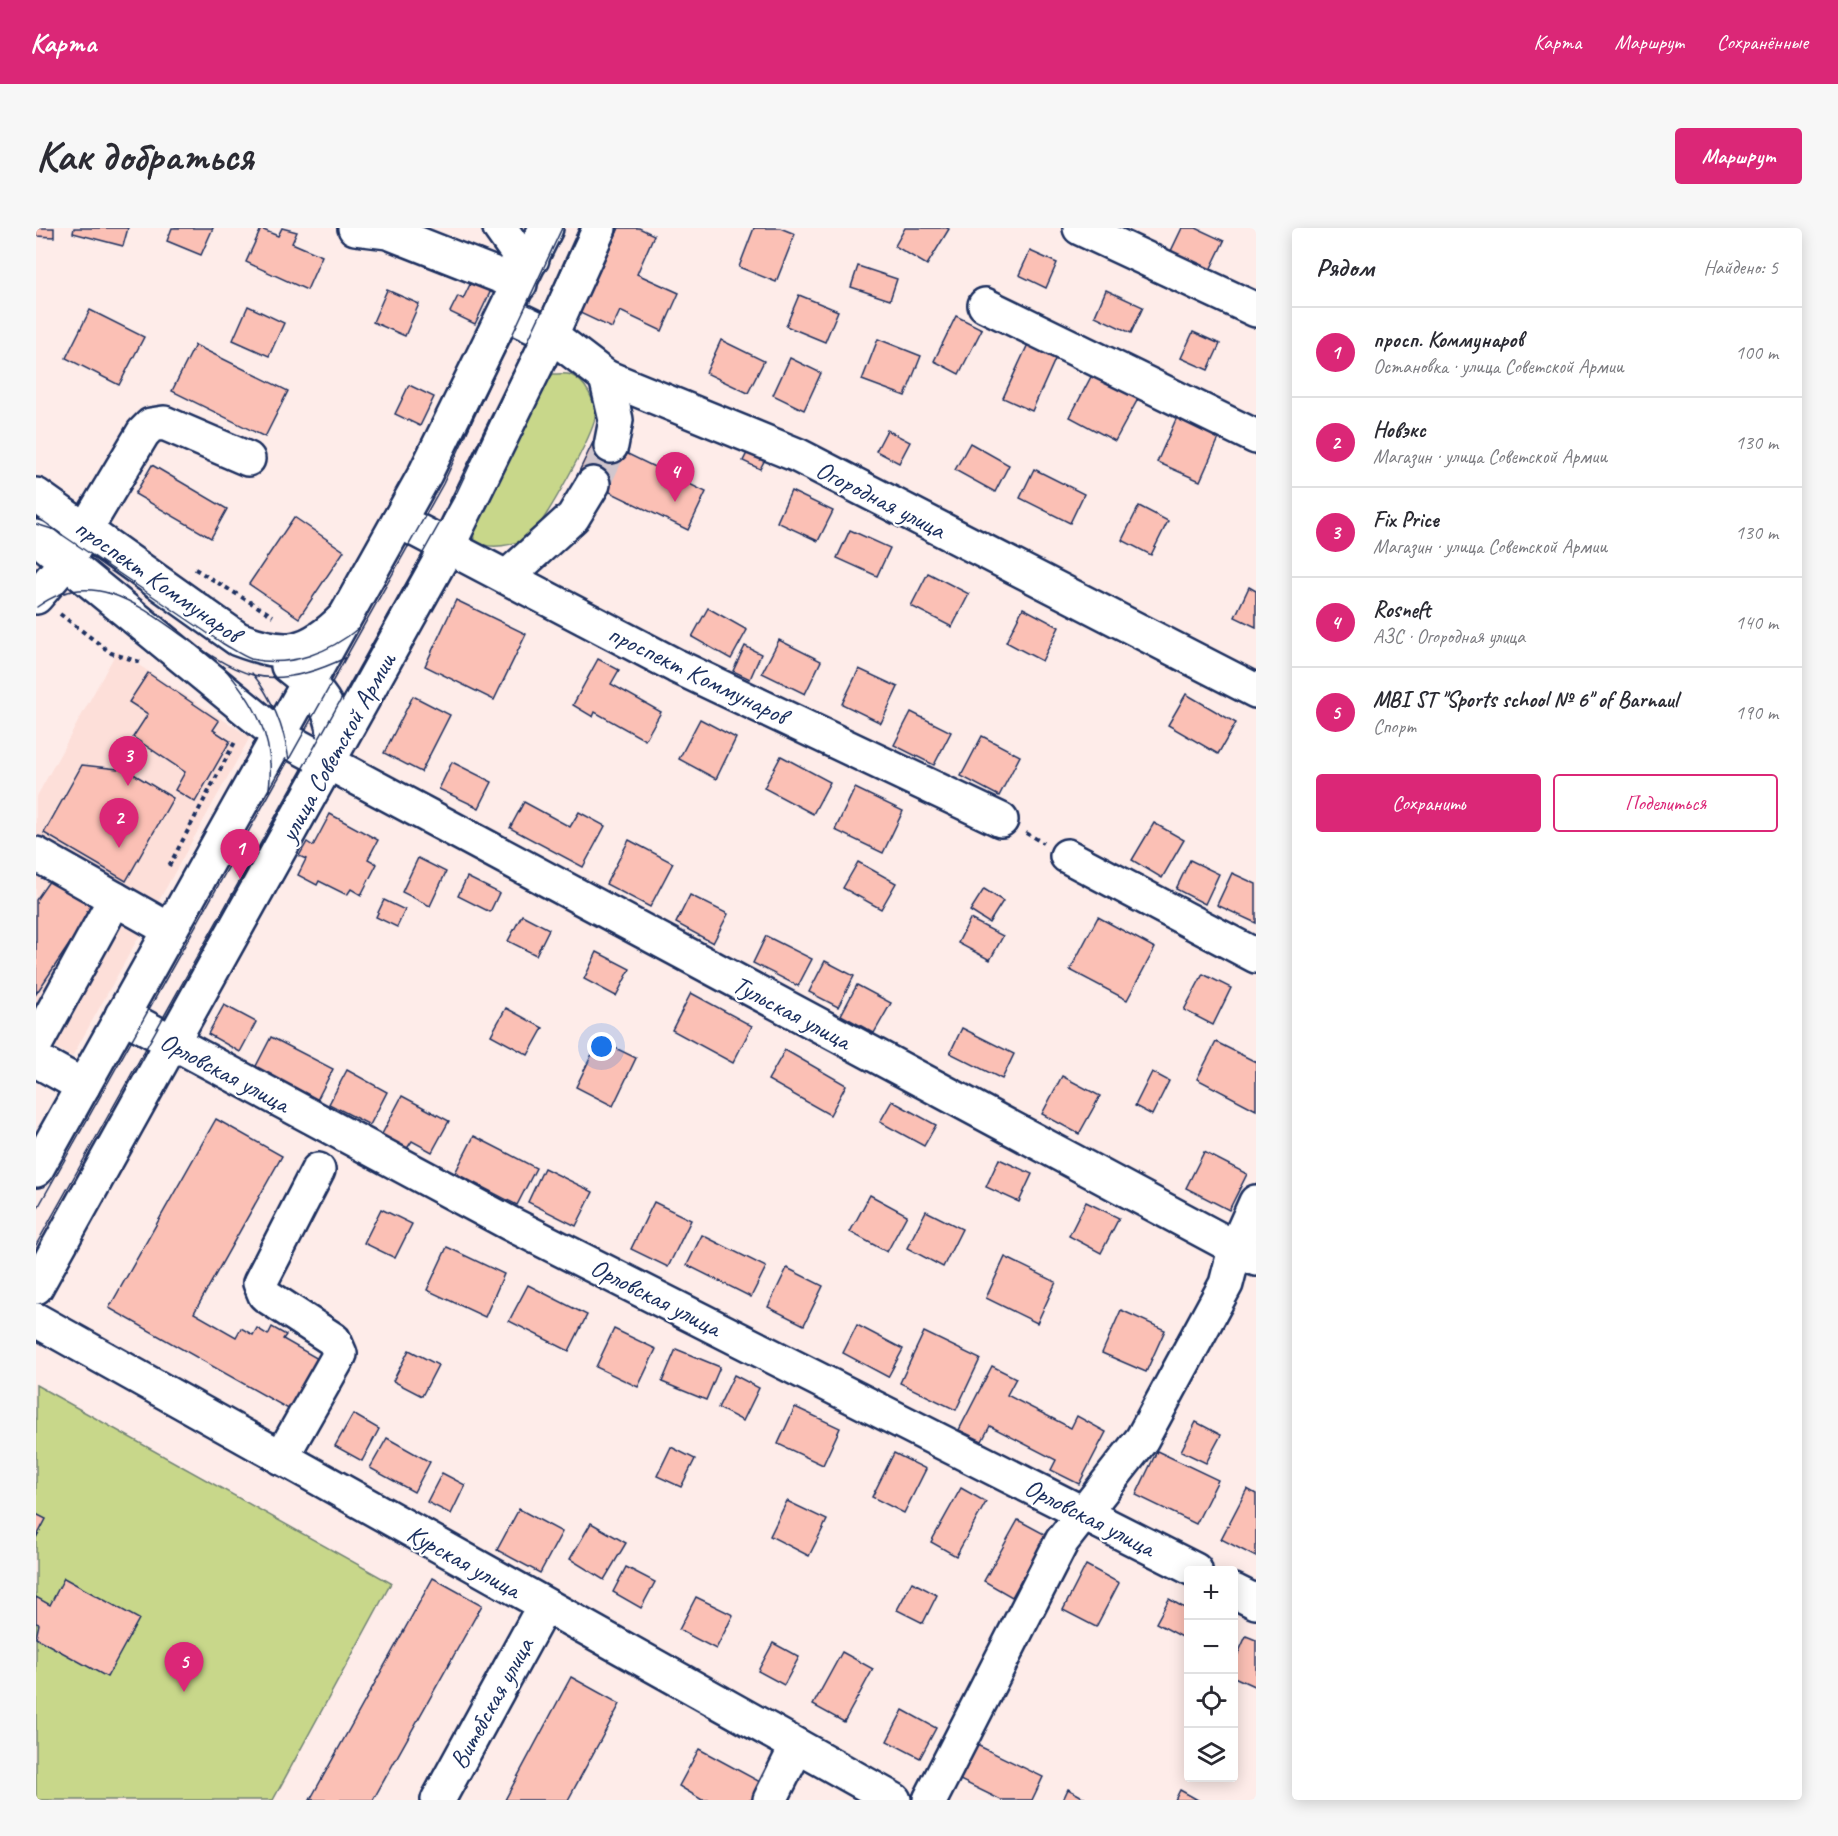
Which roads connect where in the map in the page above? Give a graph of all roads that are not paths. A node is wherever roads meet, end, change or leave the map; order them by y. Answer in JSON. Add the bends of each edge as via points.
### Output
{"nodes":[{"id":1,"x":355,"y":228,"type":"edge"},
{"id":2,"x":500,"y":228,"type":"edge"},
{"id":3,"x":546,"y":228,"type":"edge"},
{"id":4,"x":599,"y":228,"type":"edge"},
{"id":5,"x":1080,"y":228,"type":"edge"},
{"id":6,"x":526,"y":272,"type":"junction"},
{"id":7,"x":985,"y":305,"type":"dead end"},
{"id":8,"x":1256,"y":310,"type":"edge"},
{"id":9,"x":505,"y":313,"type":"junction"},
{"id":10,"x":552,"y":335,"type":"junction"},
{"id":11,"x":606,"y":377,"type":"junction"},
{"id":12,"x":1256,"y":437,"type":"edge"},
{"id":13,"x":611,"y":446,"type":"tunnel mouth"},
{"id":14,"x":248,"y":459,"type":"dead end"},
{"id":15,"x":593,"y":484,"type":"tunnel mouth"},
{"id":16,"x":36,"y":495,"type":"edge"},
{"id":17,"x":399,"y":521,"type":"junction"},
{"id":18,"x":85,"y":530,"type":"junction"},
{"id":19,"x":36,"y":537,"type":"edge"},
{"id":20,"x":447,"y":548,"type":"junction"},
{"id":21,"x":66,"y":562,"type":"junction"},
{"id":22,"x":507,"y":577,"type":"junction"},
{"id":23,"x":36,"y":597,"type":"edge"},
{"id":24,"x":345,"y":617,"type":"junction"},
{"id":25,"x":263,"y":649,"type":"junction"},
{"id":26,"x":309,"y":682,"type":"junction"},
{"id":27,"x":1256,"y":691,"type":"edge"},
{"id":28,"x":279,"y":736,"type":"junction"},
{"id":29,"x":328,"y":764,"type":"junction"},
{"id":30,"x":1001,"y":820,"type":"road end"},
{"id":31,"x":36,"y":854,"type":"edge"},
{"id":32,"x":1067,"y":856,"type":"road end"},
{"id":33,"x":115,"y":899,"type":"junction"},
{"id":34,"x":170,"y":930,"type":"junction"},
{"id":35,"x":1256,"y":956,"type":"edge"},
{"id":36,"x":122,"y":1015,"type":"junction"},
{"id":37,"x":36,"y":1043,"type":"edge"},
{"id":38,"x":171,"y":1044,"type":"junction"},
{"id":39,"x":36,"y":1060,"type":"edge"},
{"id":40,"x":83,"y":1086,"type":"junction"},
{"id":41,"x":36,"y":1170,"type":"edge"},
{"id":42,"x":318,"y":1170,"type":"dead end"},
{"id":43,"x":1256,"y":1202,"type":"edge"},
{"id":44,"x":1246,"y":1254,"type":"edge"},
{"id":45,"x":36,"y":1287,"type":"edge"},
{"id":46,"x":36,"y":1320,"type":"edge"},
{"id":47,"x":281,"y":1458,"type":"junction"},
{"id":48,"x":1085,"y":1514,"type":"junction"},
{"id":49,"x":1186,"y":1566,"type":"edge"},
{"id":50,"x":1238,"y":1593,"type":"edge"},
{"id":51,"x":1256,"y":1602,"type":"edge"},
{"id":52,"x":544,"y":1606,"type":"junction"},
{"id":53,"x":796,"y":1746,"type":"junction"},
{"id":54,"x":438,"y":1800,"type":"edge"},
{"id":55,"x":770,"y":1800,"type":"edge"},
{"id":56,"x":894,"y":1800,"type":"edge"},
{"id":57,"x":930,"y":1800,"type":"edge"}],
"edges":[{"from":1,"to":6,"type":"street","via":[[388,232]]},
{"from":2,"to":6,"type":"street"},
{"from":3,"to":6,"type":"street"},
{"from":4,"to":10,"type":"street","name":"улица Советской Армии"},
{"from":5,"to":8,"type":"street"},
{"from":6,"to":9,"type":"street"},
{"from":7,"to":12,"type":"street"},
{"from":9,"to":10,"type":"street","name":"Огородная улица"},
{"from":9,"to":17,"type":"street"},
{"from":10,"to":11,"type":"street","name":"Огородная улица"},
{"from":10,"to":20,"type":"street","name":"улица Советской Армии"},
{"from":11,"to":13,"type":"street","via":[[616,420]]},
{"from":11,"to":27,"type":"street","name":"Огородная улица","via":[[797,455]]},
{"from":14,"to":18,"type":"street","via":[[164,423],[151,425]]},
{"from":15,"to":22,"type":"street","via":[[573,517]]},
{"from":16,"to":18,"type":"street","name":"проспект Коммунаров"},
{"from":17,"to":20,"type":"street","name":"проспект Коммунаров"},
{"from":17,"to":24,"type":"street"},
{"from":18,"to":21,"type":"street"},
{"from":18,"to":25,"type":"street","name":"проспект Коммунаров","via":[[237,639]]},
{"from":19,"to":21,"type":"street","name":"проспект Коммунаров"},
{"from":20,"to":22,"type":"street","name":"проспект Коммунаров"},
{"from":20,"to":29,"type":"street","name":"улица Советской Армии"},
{"from":21,"to":23,"type":"street"},
{"from":21,"to":28,"type":"street","name":"проспект Коммунаров"},
{"from":22,"to":30,"type":"street","name":"проспект Коммунаров","via":[[676,666]]},
{"from":24,"to":25,"type":"street","name":"проспект Коммунаров","via":[[308,648],[286,652]]},
{"from":24,"to":26,"type":"street"},
{"from":25,"to":26,"type":"street"},
{"from":26,"to":28,"type":"street"},
{"from":26,"to":29,"type":"street","via":[[331,717],[334,735]]},
{"from":28,"to":29,"type":"street","name":"проспект Коммунаров"},
{"from":28,"to":34,"type":"street"},
{"from":29,"to":38,"type":"street","name":"улица Советской Армии"},
{"from":29,"to":44,"type":"street","name":"Тульская улица"},
{"from":31,"to":33,"type":"street"},
{"from":32,"to":35,"type":"street"},
{"from":33,"to":34,"type":"street"},
{"from":33,"to":37,"type":"street"},
{"from":34,"to":36,"type":"street"},
{"from":36,"to":38,"type":"street","name":"Орловская улица"},
{"from":36,"to":40,"type":"street"},
{"from":38,"to":45,"type":"street","name":"улица Советской Армии"},
{"from":38,"to":48,"type":"street","name":"Орловская улица","via":[[509,1223]]},
{"from":39,"to":40,"type":"street"},
{"from":40,"to":41,"type":"street"},
{"from":42,"to":47,"type":"street","via":[[260,1288],[333,1340],[340,1354]]},
{"from":43,"to":44,"type":"street"},
{"from":44,"to":48,"type":"street","via":[[1142,1439]]},
{"from":46,"to":47,"type":"street","name":"Курская улица"},
{"from":47,"to":52,"type":"street","name":"Курская улица"},
{"from":48,"to":49,"type":"street","name":"Орловская улица"},
{"from":48,"to":57,"type":"street","via":[[1062,1541]]},
{"from":50,"to":51,"type":"street"},
{"from":52,"to":53,"type":"street","name":"Курская улица"},
{"from":52,"to":54,"type":"street","name":"Витебская улица"},
{"from":53,"to":55,"type":"street"},
{"from":53,"to":56,"type":"street","name":"Курская улица"}]}
